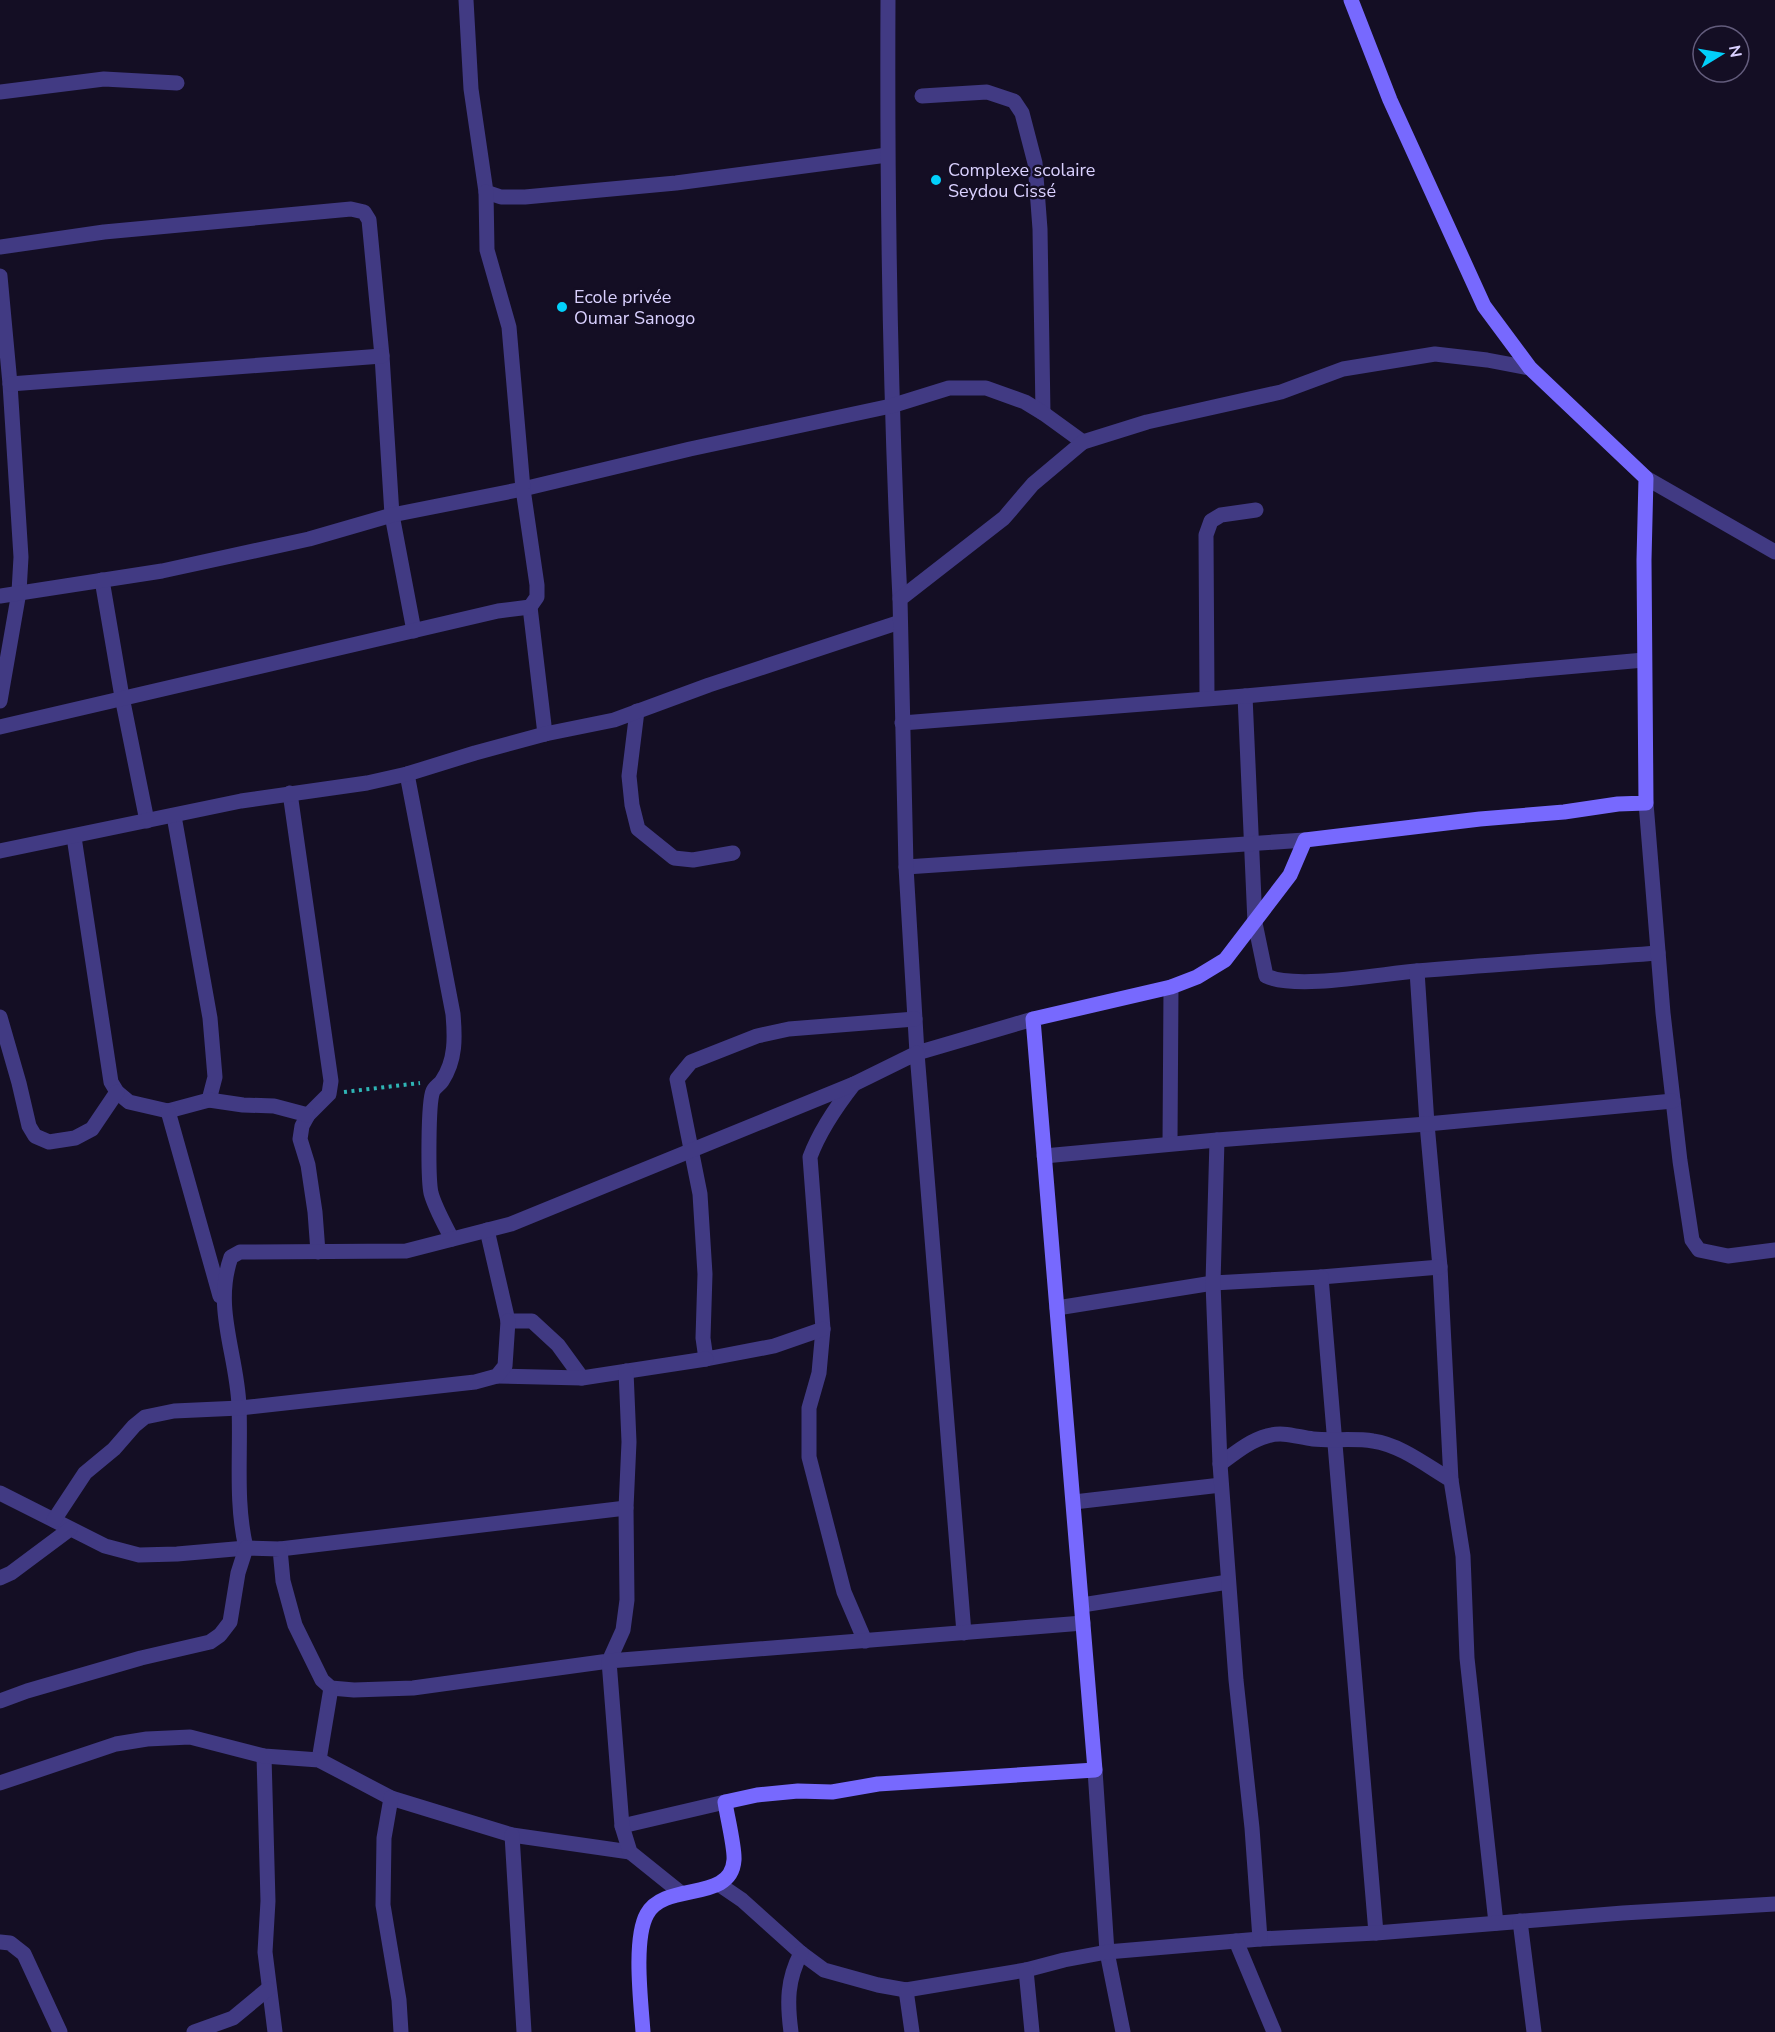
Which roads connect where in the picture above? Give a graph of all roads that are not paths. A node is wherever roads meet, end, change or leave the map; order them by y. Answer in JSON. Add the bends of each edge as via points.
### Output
{"nodes":[{"id":1,"x":466,"y":0,"type":"edge"},
{"id":2,"x":888,"y":0,"type":"edge"},
{"id":3,"x":1351,"y":0,"type":"edge"},
{"id":4,"x":177,"y":83,"type":"dead end"},
{"id":5,"x":0,"y":92,"type":"edge"},
{"id":6,"x":922,"y":96,"type":"dead end"},
{"id":7,"x":887,"y":155,"type":"junction"},
{"id":8,"x":486,"y":192,"type":"junction"},
{"id":9,"x":0,"y":247,"type":"edge"},
{"id":10,"x":0,"y":276,"type":"edge"},
{"id":11,"x":382,"y":356,"type":"junction"},
{"id":12,"x":1530,"y":368,"type":"junction"},
{"id":13,"x":10,"y":384,"type":"junction"},
{"id":14,"x":891,"y":406,"type":"junction"},
{"id":15,"x":1043,"y":413,"type":"junction"},
{"id":16,"x":1083,"y":442,"type":"junction"},
{"id":17,"x":1646,"y":478,"type":"junction"},
{"id":18,"x":523,"y":489,"type":"junction"},
{"id":19,"x":1256,"y":510,"type":"dead end"},
{"id":20,"x":392,"y":515,"type":"junction"},
{"id":21,"x":1775,"y":552,"type":"edge"},
{"id":22,"x":102,"y":580,"type":"junction"},
{"id":23,"x":19,"y":592,"type":"junction"},
{"id":24,"x":0,"y":596,"type":"edge"},
{"id":25,"x":900,"y":599,"type":"junction"},
{"id":26,"x":530,"y":607,"type":"junction"},
{"id":27,"x":900,"y":622,"type":"junction"},
{"id":28,"x":414,"y":631,"type":"junction"},
{"id":29,"x":1644,"y":660,"type":"junction"},
{"id":30,"x":1245,"y":696,"type":"junction"},
{"id":31,"x":122,"y":697,"type":"junction"},
{"id":32,"x":1207,"y":698,"type":"junction"},
{"id":33,"x":0,"y":701,"type":"edge"},
{"id":34,"x":637,"y":711,"type":"junction"},
{"id":35,"x":902,"y":723,"type":"junction"},
{"id":36,"x":0,"y":727,"type":"edge"},
{"id":37,"x":545,"y":734,"type":"junction"},
{"id":38,"x":407,"y":774,"type":"junction"},
{"id":39,"x":290,"y":793,"type":"junction"},
{"id":40,"x":1646,"y":803,"type":"junction"},
{"id":41,"x":174,"y":816,"type":"junction"},
{"id":42,"x":147,"y":821,"type":"junction"},
{"id":43,"x":74,"y":837,"type":"junction"},
{"id":44,"x":1305,"y":840,"type":"junction"},
{"id":45,"x":1252,"y":844,"type":"junction"},
{"id":46,"x":0,"y":851,"type":"edge"},
{"id":47,"x":733,"y":853,"type":"dead end"},
{"id":48,"x":906,"y":867,"type":"junction"},
{"id":49,"x":1255,"y":923,"type":"junction"},
{"id":50,"x":1658,"y":954,"type":"junction"},
{"id":51,"x":1417,"y":971,"type":"junction"},
{"id":52,"x":1171,"y":987,"type":"junction"},
{"id":53,"x":0,"y":1017,"type":"edge"},
{"id":54,"x":915,"y":1019,"type":"junction"},
{"id":55,"x":1033,"y":1019,"type":"junction"},
{"id":56,"x":917,"y":1053,"type":"junction"},
{"id":57,"x":854,"y":1084,"type":"junction"},
{"id":58,"x":117,"y":1092,"type":"junction"},
{"id":59,"x":209,"y":1100,"type":"junction"},
{"id":60,"x":1673,"y":1101,"type":"junction"},
{"id":61,"x":168,"y":1111,"type":"junction"},
{"id":62,"x":308,"y":1114,"type":"junction"},
{"id":63,"x":1427,"y":1124,"type":"junction"},
{"id":64,"x":1217,"y":1140,"type":"junction"},
{"id":65,"x":1170,"y":1143,"type":"junction"},
{"id":66,"x":692,"y":1150,"type":"junction"},
{"id":67,"x":1044,"y":1156,"type":"junction"},
{"id":68,"x":487,"y":1230,"type":"junction"},
{"id":69,"x":452,"y":1239,"type":"junction"},
{"id":70,"x":1775,"y":1250,"type":"edge"},
{"id":71,"x":318,"y":1252,"type":"junction"},
{"id":72,"x":1440,"y":1267,"type":"junction"},
{"id":73,"x":1321,"y":1277,"type":"junction"},
{"id":74,"x":1213,"y":1283,"type":"junction"},
{"id":75,"x":1057,"y":1308,"type":"junction"},
{"id":76,"x":224,"y":1310,"type":"junction"},
{"id":77,"x":508,"y":1321,"type":"junction"},
{"id":78,"x":823,"y":1329,"type":"junction"},
{"id":79,"x":706,"y":1359,"type":"junction"},
{"id":80,"x":626,"y":1371,"type":"junction"},
{"id":81,"x":497,"y":1376,"type":"junction"},
{"id":82,"x":582,"y":1378,"type":"junction"},
{"id":83,"x":240,"y":1408,"type":"junction"},
{"id":84,"x":1334,"y":1441,"type":"junction"},
{"id":85,"x":1220,"y":1464,"type":"junction"},
{"id":86,"x":1451,"y":1480,"type":"junction"},
{"id":87,"x":1221,"y":1485,"type":"junction"},
{"id":88,"x":0,"y":1493,"type":"edge"},
{"id":89,"x":1074,"y":1502,"type":"junction"},
{"id":90,"x":626,"y":1508,"type":"junction"},
{"id":91,"x":54,"y":1520,"type":"junction"},
{"id":92,"x":70,"y":1529,"type":"junction"},
{"id":93,"x":246,"y":1548,"type":"junction"},
{"id":94,"x":280,"y":1549,"type":"junction"},
{"id":95,"x":0,"y":1578,"type":"edge"},
{"id":96,"x":1228,"y":1582,"type":"junction"},
{"id":97,"x":1082,"y":1605,"type":"junction"},
{"id":98,"x":1083,"y":1623,"type":"junction"},
{"id":99,"x":964,"y":1633,"type":"junction"},
{"id":100,"x":865,"y":1641,"type":"junction"},
{"id":101,"x":609,"y":1661,"type":"junction"},
{"id":102,"x":331,"y":1688,"type":"junction"},
{"id":103,"x":0,"y":1701,"type":"edge"},
{"id":104,"x":264,"y":1756,"type":"junction"},
{"id":105,"x":319,"y":1760,"type":"junction"},
{"id":106,"x":1095,"y":1770,"type":"junction"},
{"id":107,"x":0,"y":1783,"type":"edge"},
{"id":108,"x":392,"y":1798,"type":"junction"},
{"id":109,"x":725,"y":1802,"type":"junction"},
{"id":110,"x":622,"y":1826,"type":"junction"},
{"id":111,"x":512,"y":1835,"type":"junction"},
{"id":112,"x":630,"y":1852,"type":"junction"},
{"id":113,"x":720,"y":1885,"type":"junction"},
{"id":114,"x":681,"y":1893,"type":"junction"},
{"id":115,"x":1775,"y":1904,"type":"edge"},
{"id":116,"x":1520,"y":1921,"type":"junction"},
{"id":117,"x":1496,"y":1923,"type":"junction"},
{"id":118,"x":1376,"y":1933,"type":"junction"},
{"id":119,"x":1260,"y":1939,"type":"junction"},
{"id":120,"x":1236,"y":1941,"type":"junction"},
{"id":121,"x":0,"y":1942,"type":"edge"},
{"id":122,"x":1107,"y":1952,"type":"junction"},
{"id":123,"x":801,"y":1953,"type":"junction"},
{"id":124,"x":1026,"y":1970,"type":"junction"},
{"id":125,"x":268,"y":1989,"type":"junction"},
{"id":126,"x":906,"y":1990,"type":"junction"},
{"id":127,"x":60,"y":2032,"type":"edge"},
{"id":128,"x":194,"y":2032,"type":"edge"},
{"id":129,"x":275,"y":2032,"type":"edge"},
{"id":130,"x":401,"y":2032,"type":"edge"},
{"id":131,"x":524,"y":2032,"type":"edge"},
{"id":132,"x":643,"y":2032,"type":"edge"},
{"id":133,"x":792,"y":2032,"type":"edge"},
{"id":134,"x":912,"y":2032,"type":"edge"},
{"id":135,"x":1032,"y":2032,"type":"edge"},
{"id":136,"x":1123,"y":2032,"type":"edge"},
{"id":137,"x":1274,"y":2032,"type":"edge"},
{"id":138,"x":1534,"y":2032,"type":"edge"}],
"edges":[{"from":1,"to":8,"type":"street","via":[[471,89]]},
{"from":2,"to":7,"type":"street"},
{"from":3,"to":12,"type":"street","via":[[1390,100],[1484,306]]},
{"from":4,"to":5,"type":"street","via":[[104,79]]},
{"from":6,"to":15,"type":"street","via":[[987,92],[1014,101],[1022,113],[1035,163],[1040,229]]},
{"from":7,"to":8,"type":"street","via":[[676,183],[525,197],[501,197]]},
{"from":7,"to":14,"type":"street"},
{"from":8,"to":18,"type":"street","via":[[487,250],[509,327]]},
{"from":9,"to":11,"type":"street","via":[[174,225],[351,209],[364,212],[369,220]]},
{"from":10,"to":13,"type":"street"},
{"from":11,"to":13,"type":"street"},
{"from":11,"to":20,"type":"street"},
{"from":12,"to":16,"type":"street","via":[[1435,354],[1354,367],[1281,392],[1147,422]]},
{"from":12,"to":17,"type":"street"},
{"from":13,"to":23,"type":"street","via":[[21,557]]},
{"from":14,"to":15,"type":"street","via":[[949,388],[986,388]]},
{"from":14,"to":18,"type":"street"},
{"from":14,"to":25,"type":"street"},
{"from":15,"to":16,"type":"street"},
{"from":16,"to":25,"type":"street","via":[[1034,484],[1004,518]]},
{"from":17,"to":21,"type":"street"},
{"from":17,"to":29,"type":"street"},
{"from":18,"to":20,"type":"street"},
{"from":18,"to":26,"type":"street","via":[[537,585],[537,597]]},
{"from":19,"to":32,"type":"street","via":[[1211,521],[1206,535]]},
{"from":20,"to":22,"type":"street","via":[[309,539]]},
{"from":20,"to":28,"type":"street"},
{"from":22,"to":23,"type":"street"},
{"from":22,"to":31,"type":"street"},
{"from":23,"to":24,"type":"street"},
{"from":23,"to":33,"type":"street"},
{"from":25,"to":27,"type":"street"},
{"from":26,"to":28,"type":"street"},
{"from":26,"to":37,"type":"street"},
{"from":27,"to":34,"type":"street"},
{"from":27,"to":35,"type":"street"},
{"from":28,"to":31,"type":"street"},
{"from":29,"to":30,"type":"street"},
{"from":29,"to":40,"type":"street"},
{"from":30,"to":32,"type":"street"},
{"from":30,"to":45,"type":"street"},
{"from":31,"to":36,"type":"street"},
{"from":31,"to":42,"type":"street"},
{"from":32,"to":35,"type":"street"},
{"from":34,"to":37,"type":"street","via":[[614,720]]},
{"from":34,"to":47,"type":"street","via":[[629,776],[638,829],[674,858],[693,860]]},
{"from":35,"to":48,"type":"street"},
{"from":37,"to":38,"type":"street"},
{"from":38,"to":39,"type":"street"},
{"from":38,"to":69,"type":"street","via":[[453,1014],[452,1061],[433,1092],[429,1109],[431,1193]]},
{"from":39,"to":41,"type":"street"},
{"from":39,"to":62,"type":"street","via":[[331,1081],[328,1094]]},
{"from":40,"to":44,"type":"street"},
{"from":40,"to":50,"type":"street"},
{"from":41,"to":42,"type":"street"},
{"from":41,"to":59,"type":"street","via":[[210,1018],[215,1077]]},
{"from":42,"to":43,"type":"street"},
{"from":43,"to":46,"type":"street"},
{"from":43,"to":58,"type":"street","via":[[108,1068]]},
{"from":44,"to":45,"type":"street"},
{"from":44,"to":49,"type":"street","via":[[1290,875]]},
{"from":45,"to":48,"type":"street"},
{"from":45,"to":49,"type":"street"},
{"from":48,"to":54,"type":"street"},
{"from":49,"to":51,"type":"street","via":[[1266,976],[1274,980],[1299,982]]},
{"from":49,"to":52,"type":"street","via":[[1225,960]]},
{"from":50,"to":51,"type":"street"},
{"from":50,"to":60,"type":"street"},
{"from":51,"to":63,"type":"street"},
{"from":52,"to":55,"type":"street"},
{"from":52,"to":65,"type":"street"},
{"from":53,"to":58,"type":"street","via":[[35,1136],[49,1142],[75,1138],[92,1129]]},
{"from":54,"to":56,"type":"street"},
{"from":54,"to":66,"type":"street","via":[[789,1029],[757,1036],[690,1062],[677,1079]]},
{"from":55,"to":56,"type":"street"},
{"from":55,"to":67,"type":"street"},
{"from":56,"to":57,"type":"street"},
{"from":56,"to":99,"type":"street"},
{"from":57,"to":66,"type":"street"},
{"from":57,"to":78,"type":"street","via":[[832,1113],[810,1157]]},
{"from":58,"to":61,"type":"street","via":[[129,1102]]},
{"from":59,"to":61,"type":"street"},
{"from":59,"to":62,"type":"street","via":[[274,1106]]},
{"from":60,"to":63,"type":"street"},
{"from":60,"to":70,"type":"street","via":[[1692,1240],[1699,1250],[1728,1256]]},
{"from":61,"to":76,"type":"street"},
{"from":62,"to":71,"type":"street","via":[[300,1139],[308,1164]]},
{"from":63,"to":64,"type":"street"},
{"from":63,"to":72,"type":"street"},
{"from":64,"to":65,"type":"street"},
{"from":64,"to":74,"type":"street"},
{"from":65,"to":67,"type":"street"},
{"from":66,"to":68,"type":"street","via":[[511,1224]]},
{"from":66,"to":79,"type":"street","via":[[700,1194]]},
{"from":67,"to":75,"type":"street"},
{"from":68,"to":69,"type":"street"},
{"from":68,"to":77,"type":"street"},
{"from":69,"to":71,"type":"street","via":[[406,1251]]},
{"from":71,"to":76,"type":"street","via":[[240,1252],[231,1257],[225,1275]]},
{"from":72,"to":73,"type":"street"},
{"from":72,"to":86,"type":"street"},
{"from":73,"to":74,"type":"street"},
{"from":73,"to":84,"type":"street"},
{"from":74,"to":75,"type":"street"},
{"from":74,"to":85,"type":"street"},
{"from":75,"to":89,"type":"street"},
{"from":76,"to":83,"type":"street"},
{"from":77,"to":81,"type":"street","via":[[505,1366]]},
{"from":77,"to":82,"type":"street","via":[[532,1321],[558,1345]]},
{"from":78,"to":79,"type":"street","via":[[774,1346]]},
{"from":78,"to":100,"type":"street","via":[[819,1373],[809,1408],[809,1457],[844,1592]]},
{"from":79,"to":80,"type":"street"},
{"from":80,"to":82,"type":"street"},
{"from":80,"to":90,"type":"street"},
{"from":81,"to":82,"type":"street"},
{"from":81,"to":83,"type":"street","via":[[475,1383]]},
{"from":83,"to":91,"type":"street","via":[[174,1411],[145,1417],[85,1473]]},
{"from":83,"to":93,"type":"street","via":[[239,1502]]},
{"from":84,"to":85,"type":"street","via":[[1269,1435],[1252,1441]]},
{"from":84,"to":86,"type":"street","via":[[1373,1441],[1401,1450]]},
{"from":84,"to":118,"type":"street"},
{"from":85,"to":87,"type":"street"},
{"from":86,"to":117,"type":"street","via":[[1462,1556],[1467,1658]]},
{"from":87,"to":89,"type":"street"},
{"from":87,"to":96,"type":"street"},
{"from":88,"to":91,"type":"street"},
{"from":89,"to":97,"type":"street"},
{"from":90,"to":94,"type":"street"},
{"from":90,"to":101,"type":"street","via":[[627,1600],[623,1630]]},
{"from":91,"to":92,"type":"street"},
{"from":92,"to":93,"type":"street","via":[[105,1546],[139,1555]]},
{"from":92,"to":95,"type":"street"},
{"from":93,"to":94,"type":"street"},
{"from":93,"to":103,"type":"street","via":[[230,1622],[210,1642],[141,1658]]},
{"from":94,"to":102,"type":"street","via":[[283,1581],[295,1625],[322,1680]]},
{"from":96,"to":97,"type":"street"},
{"from":96,"to":119,"type":"street"},
{"from":97,"to":98,"type":"street"},
{"from":98,"to":99,"type":"street"},
{"from":98,"to":106,"type":"street"},
{"from":99,"to":100,"type":"street"},
{"from":100,"to":101,"type":"street"},
{"from":101,"to":102,"type":"street","via":[[412,1688]]},
{"from":101,"to":110,"type":"street"},
{"from":102,"to":105,"type":"street"},
{"from":104,"to":105,"type":"street"},
{"from":104,"to":107,"type":"street","via":[[190,1737],[147,1739],[116,1744]]},
{"from":104,"to":125,"type":"street"},
{"from":105,"to":108,"type":"street"},
{"from":106,"to":109,"type":"street","via":[[878,1784],[832,1792],[757,1795]]},
{"from":106,"to":122,"type":"street"},
{"from":108,"to":111,"type":"street"},
{"from":108,"to":130,"type":"street","via":[[384,1838],[383,1905]]},
{"from":109,"to":110,"type":"street"},
{"from":109,"to":113,"type":"street","via":[[734,1860],[730,1875]]},
{"from":110,"to":112,"type":"street"},
{"from":111,"to":112,"type":"street"},
{"from":111,"to":131,"type":"street"},
{"from":112,"to":114,"type":"street"},
{"from":113,"to":114,"type":"street"},
{"from":113,"to":123,"type":"street"},
{"from":114,"to":132,"type":"street","via":[[657,1903],[647,1914],[639,1944]]},
{"from":115,"to":116,"type":"street"},
{"from":116,"to":117,"type":"street"},
{"from":116,"to":138,"type":"street"},
{"from":117,"to":118,"type":"street"},
{"from":118,"to":119,"type":"street"},
{"from":119,"to":120,"type":"street"},
{"from":120,"to":122,"type":"street"},
{"from":120,"to":137,"type":"street"},
{"from":121,"to":127,"type":"street","via":[[10,1943],[24,1954]]},
{"from":122,"to":124,"type":"street"},
{"from":122,"to":136,"type":"street"},
{"from":123,"to":126,"type":"street","via":[[824,1970]]},
{"from":123,"to":133,"type":"street","via":[[792,1969],[788,2004]]},
{"from":124,"to":126,"type":"street"},
{"from":124,"to":135,"type":"street"},
{"from":125,"to":128,"type":"street","via":[[233,2018]]},
{"from":125,"to":129,"type":"street"},
{"from":126,"to":134,"type":"street"}]}
